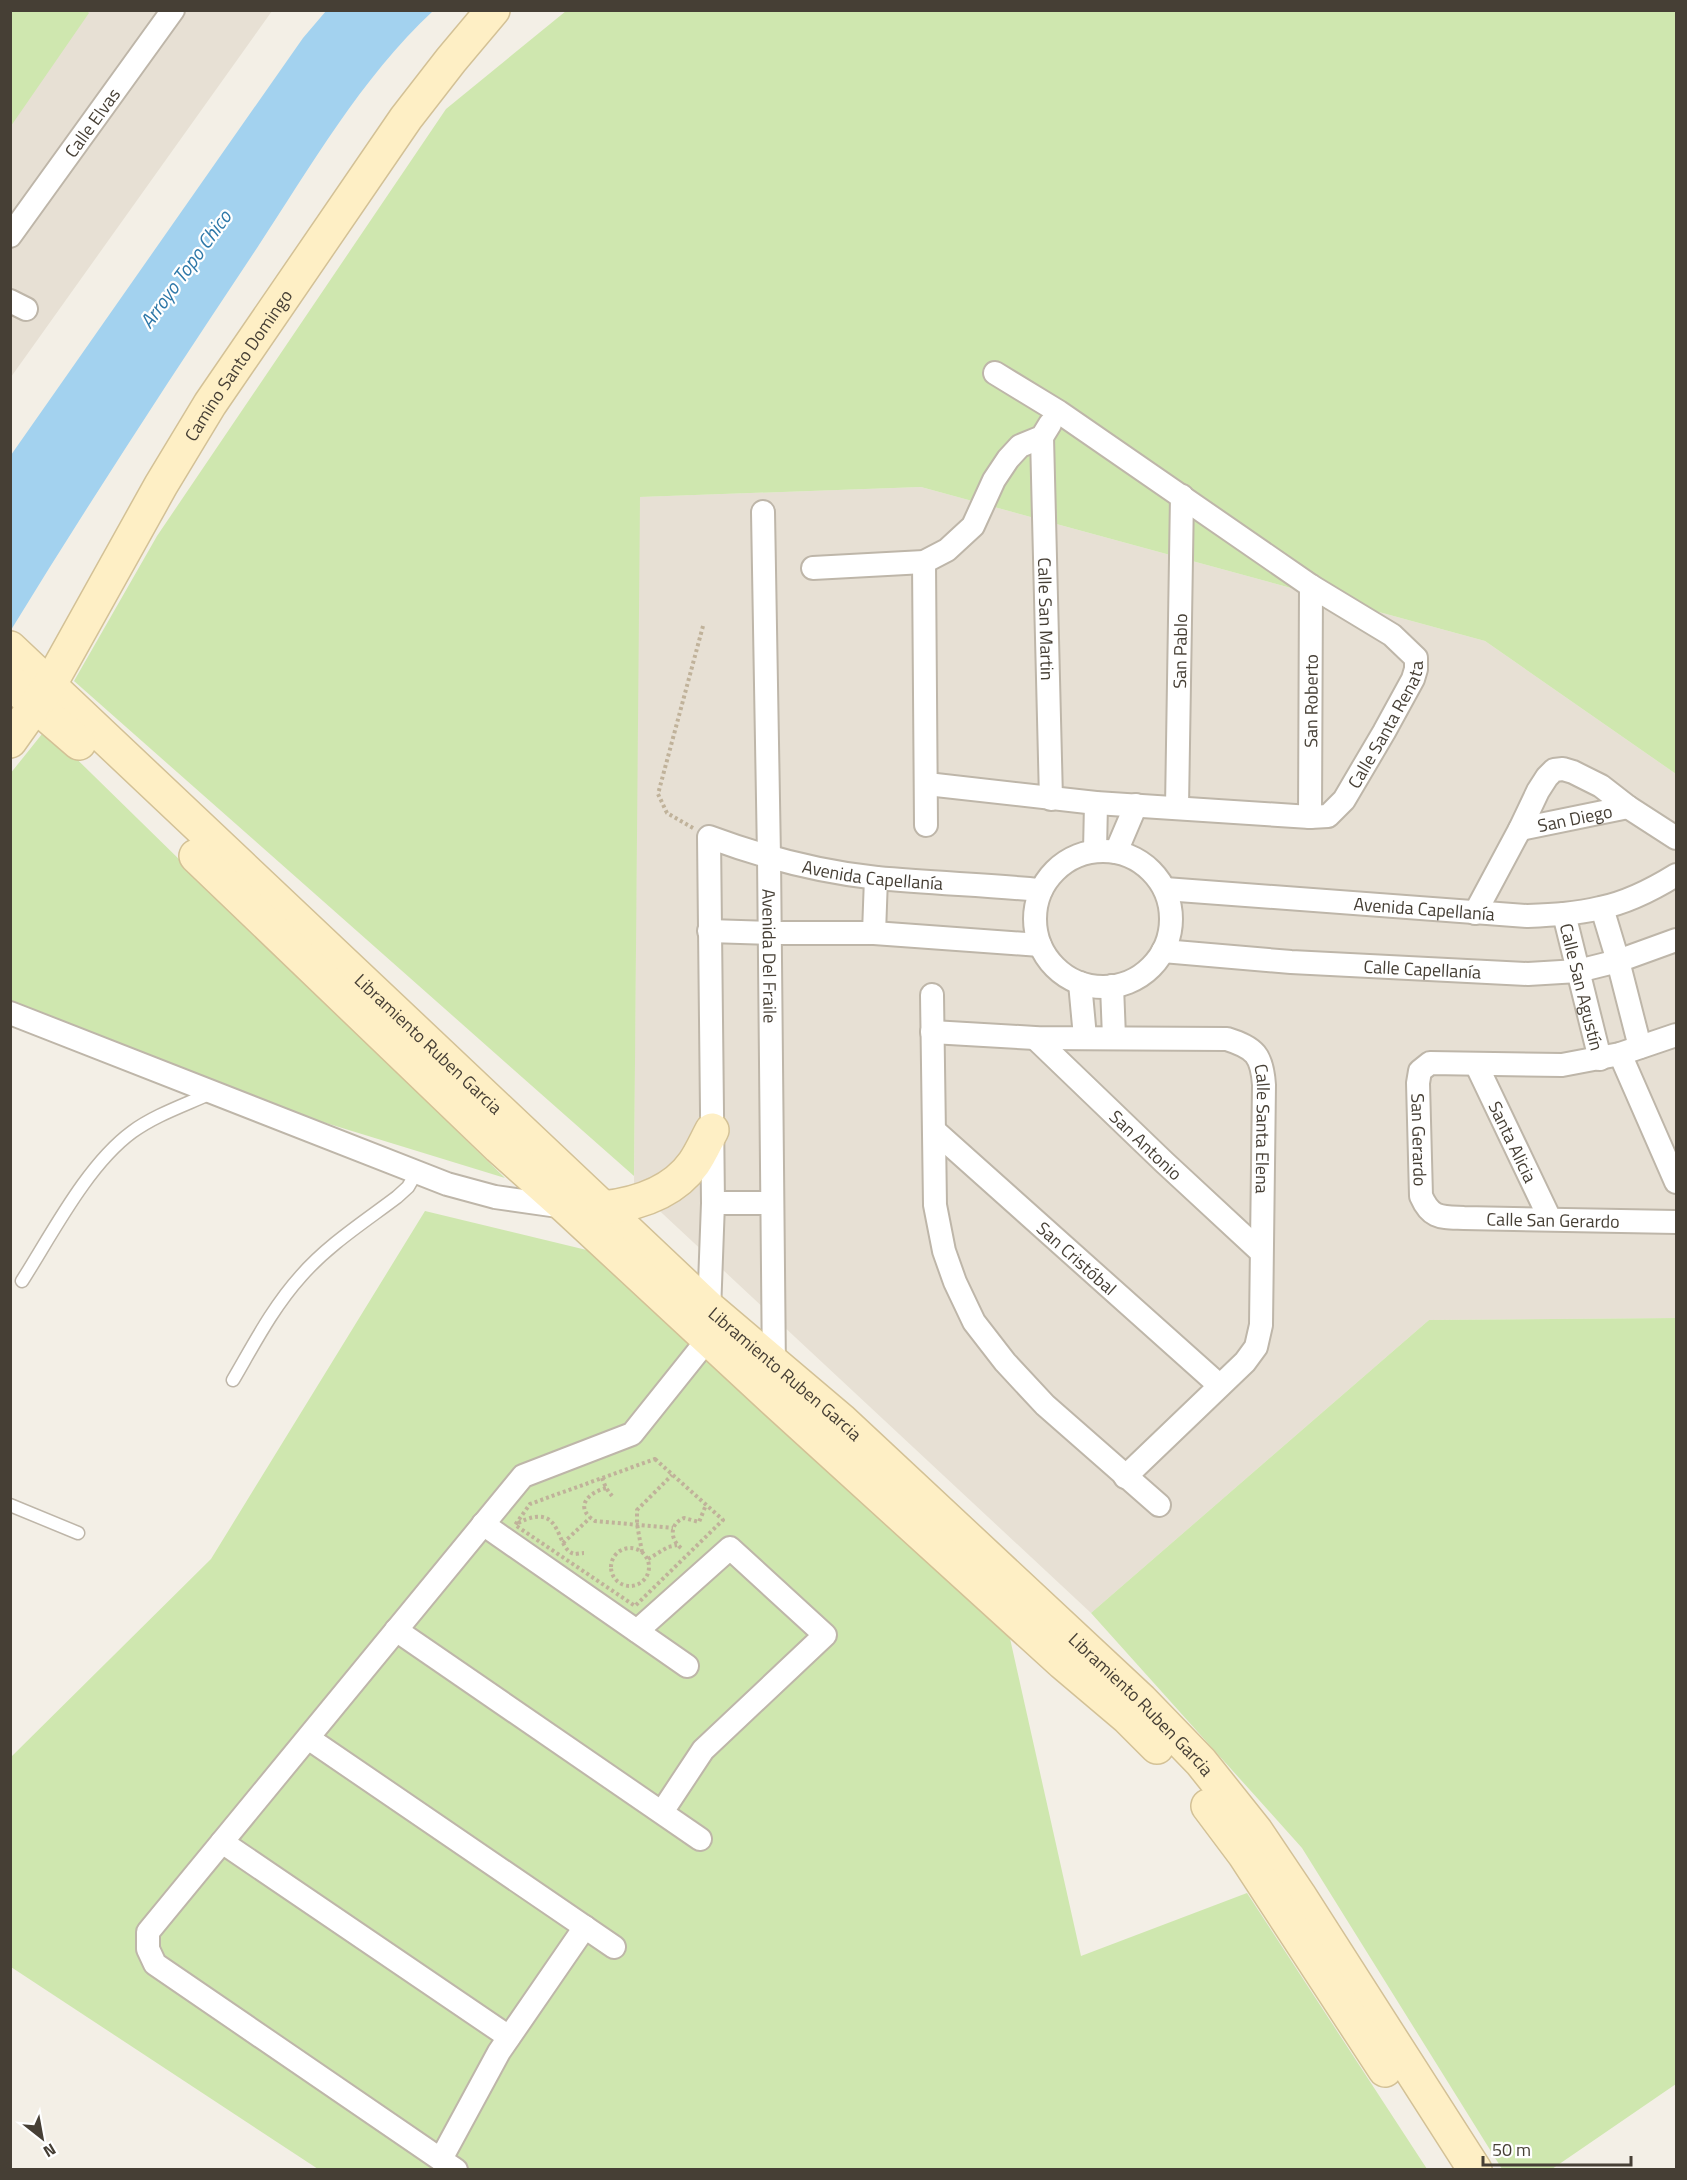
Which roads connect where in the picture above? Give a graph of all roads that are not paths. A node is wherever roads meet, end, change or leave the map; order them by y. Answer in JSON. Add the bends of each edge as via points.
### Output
{"nodes":[{"id":1,"x":172,"y":10,"type":"edge"},
{"id":2,"x":493,"y":10,"type":"edge"},
{"id":3,"x":10,"y":236,"type":"edge"},
{"id":4,"x":995,"y":374,"type":"dead end"},
{"id":5,"x":1059,"y":412,"type":"junction"},
{"id":6,"x":1042,"y":437,"type":"junction"},
{"id":7,"x":1182,"y":496,"type":"junction"},
{"id":8,"x":763,"y":512,"type":"dead end"},
{"id":9,"x":924,"y":562,"type":"junction"},
{"id":10,"x":813,"y":568,"type":"dead end"},
{"id":11,"x":1311,"y":586,"type":"junction"},
{"id":12,"x":14,"y":668,"type":"edge"},
{"id":13,"x":49,"y":687,"type":"junction"},
{"id":14,"x":10,"y":741,"type":"edge"},
{"id":15,"x":927,"y":784,"type":"junction"},
{"id":16,"x":1051,"y":799,"type":"junction"},
{"id":17,"x":1096,"y":803,"type":"junction"},
{"id":18,"x":1136,"y":805,"type":"junction"},
{"id":19,"x":1178,"y":807,"type":"junction"},
{"id":20,"x":1628,"y":807,"type":"junction"},
{"id":21,"x":1310,"y":817,"type":"junction"},
{"id":22,"x":926,"y":825,"type":"dead end"},
{"id":23,"x":1520,"y":829,"type":"junction"},
{"id":24,"x":1677,"y":838,"type":"edge"},
{"id":25,"x":1106,"y":851,"type":"junction"},
{"id":26,"x":769,"y":857,"type":"junction"},
{"id":27,"x":1677,"y":875,"type":"edge"},
{"id":28,"x":876,"y":878,"type":"junction"},
{"id":29,"x":1165,"y":889,"type":"junction"},
{"id":30,"x":1041,"y":890,"type":"junction"},
{"id":31,"x":1602,"y":908,"type":"junction"},
{"id":32,"x":1475,"y":913,"type":"junction"},
{"id":33,"x":1564,"y":914,"type":"junction"},
{"id":34,"x":709,"y":931,"type":"junction"},
{"id":35,"x":770,"y":933,"type":"junction"},
{"id":36,"x":874,"y":933,"type":"junction"},
{"id":37,"x":1677,"y":940,"type":"edge"},
{"id":38,"x":1040,"y":945,"type":"junction"},
{"id":39,"x":1163,"y":951,"type":"junction"},
{"id":40,"x":1618,"y":961,"type":"junction"},
{"id":41,"x":1578,"y":970,"type":"junction"},
{"id":42,"x":1080,"y":983,"type":"junction"},
{"id":43,"x":1113,"y":986,"type":"junction"},
{"id":44,"x":933,"y":995,"type":"dead end"},
{"id":45,"x":10,"y":1013,"type":"edge"},
{"id":46,"x":932,"y":1032,"type":"junction"},
{"id":47,"x":1677,"y":1035,"type":"edge"},
{"id":48,"x":1085,"y":1037,"type":"junction"},
{"id":49,"x":1114,"y":1037,"type":"junction"},
{"id":50,"x":1035,"y":1038,"type":"junction"},
{"id":51,"x":1620,"y":1053,"type":"junction"},
{"id":52,"x":1476,"y":1064,"type":"junction"},
{"id":53,"x":212,"y":1092,"type":"junction"},
{"id":54,"x":712,"y":1130,"type":"junction"},
{"id":55,"x":936,"y":1132,"type":"junction"},
{"id":56,"x":416,"y":1173,"type":"junction"},
{"id":57,"x":1677,"y":1182,"type":"edge"},
{"id":58,"x":713,"y":1203,"type":"junction"},
{"id":59,"x":771,"y":1203,"type":"junction"},
{"id":60,"x":566,"y":1207,"type":"junction"},
{"id":61,"x":603,"y":1208,"type":"junction"},
{"id":62,"x":1430,"y":1211,"type":"joint"},
{"id":63,"x":1550,"y":1219,"type":"junction"},
{"id":64,"x":1677,"y":1222,"type":"edge"},
{"id":65,"x":1260,"y":1251,"type":"junction"},
{"id":66,"x":22,"y":1281,"type":"dead end"},
{"id":67,"x":709,"y":1324,"type":"junction"},
{"id":68,"x":774,"y":1364,"type":"junction"},
{"id":69,"x":233,"y":1380,"type":"dead end"},
{"id":70,"x":1219,"y":1385,"type":"junction"},
{"id":71,"x":774,"y":1400,"type":"junction"},
{"id":72,"x":1125,"y":1477,"type":"junction"},
{"id":73,"x":10,"y":1505,"type":"edge"},
{"id":74,"x":1159,"y":1505,"type":"dead end"},
{"id":75,"x":483,"y":1524,"type":"junction"},
{"id":76,"x":78,"y":1533,"type":"dead end"},
{"id":77,"x":396,"y":1630,"type":"junction"},
{"id":78,"x":637,"y":1631,"type":"junction"},
{"id":79,"x":687,"y":1666,"type":"dead end"},
{"id":80,"x":308,"y":1738,"type":"junction"},
{"id":81,"x":662,"y":1812,"type":"junction"},
{"id":82,"x":700,"y":1839,"type":"dead end"},
{"id":83,"x":222,"y":1842,"type":"junction"},
{"id":84,"x":585,"y":1927,"type":"junction"},
{"id":85,"x":614,"y":1947,"type":"dead end"},
{"id":86,"x":509,"y":2037,"type":"junction"},
{"id":87,"x":448,"y":2164,"type":"edge"},
{"id":88,"x":1449,"y":2169,"type":"edge"},
{"id":89,"x":1475,"y":2169,"type":"edge"}],
"edges":[{"from":1,"to":3,"type":"street","name":"Calle Elvas"},
{"from":2,"to":13,"type":"street","name":"Camino Santo Domingo","via":[[406,118],[210,404]]},
{"from":4,"to":5,"type":"street","name":"Calle Santa Renata"},
{"from":5,"to":6,"type":"street"},
{"from":5,"to":7,"type":"street","name":"Calle Santa Renata"},
{"from":6,"to":9,"type":"street","via":[[1020,446],[1008,459],[973,526],[963,537]]},
{"from":6,"to":16,"type":"street","name":"Calle San Martin"},
{"from":7,"to":11,"type":"street","name":"Calle Santa Renata"},
{"from":7,"to":19,"type":"street","name":"San Pablo"},
{"from":8,"to":26,"type":"street","name":"Avenida Del Fraile"},
{"from":9,"to":10,"type":"street"},
{"from":9,"to":15,"type":"street"},
{"from":11,"to":21,"type":"street","name":"San Roberto"},
{"from":11,"to":21,"type":"street","name":"Calle Santa Renata","via":[[1392,635],[1416,658],[1416,669],[1344,800],[1328,816]]},
{"from":12,"to":13,"type":"street","name":"Libramiento Ruben Garcia"},
{"from":13,"to":14,"type":"street","name":"Camino Santo Domingo"},
{"from":13,"to":60,"type":"street","name":"Libramiento Ruben Garcia","via":[[100,762]]},
{"from":13,"to":61,"type":"street","name":"Libramiento Ruben Garcia"},
{"from":15,"to":16,"type":"street","name":"Calle Santa Renata"},
{"from":15,"to":22,"type":"street"},
{"from":16,"to":17,"type":"street","name":"Calle Santa Renata"},
{"from":17,"to":18,"type":"street","name":"Calle Santa Renata"},
{"from":17,"to":25,"type":"street"},
{"from":18,"to":19,"type":"street","name":"Calle Santa Renata"},
{"from":18,"to":25,"type":"street"},
{"from":19,"to":21,"type":"street","name":"Calle Santa Renata"},
{"from":20,"to":23,"type":"street","name":"San Diego"},
{"from":20,"to":23,"type":"street","name":"San Diego","via":[[1601,786],[1573,772],[1554,770],[1546,777]]},
{"from":20,"to":24,"type":"street","name":"San Diego"},
{"from":23,"to":32,"type":"street","name":"San Diego"},
{"from":25,"to":29,"type":"street","via":[[1136,859],[1153,872]]},
{"from":25,"to":30,"type":"street","via":[[1073,858],[1054,871]]},
{"from":26,"to":28,"type":"street","name":"Avenida Capellanía"},
{"from":26,"to":34,"type":"street","name":"Avenida Capellanía","via":[[708,837]]},
{"from":26,"to":35,"type":"street","name":"Avenida Del Fraile"},
{"from":27,"to":31,"type":"street","name":"Avenida Capellanía"},
{"from":28,"to":30,"type":"street","name":"Avenida Capellanía"},
{"from":28,"to":36,"type":"street"},
{"from":29,"to":32,"type":"street","name":"Avenida Capellanía"},
{"from":29,"to":39,"type":"street","via":[[1171,910],[1170,931]]},
{"from":30,"to":38,"type":"street","via":[[1035,908]]},
{"from":31,"to":33,"type":"street","name":"Avenida Capellanía"},
{"from":31,"to":40,"type":"street"},
{"from":32,"to":33,"type":"street","name":"Avenida Capellanía"},
{"from":33,"to":41,"type":"street","name":"Calle San Agustín"},
{"from":34,"to":35,"type":"street"},
{"from":34,"to":54,"type":"street"},
{"from":35,"to":36,"type":"street"},
{"from":35,"to":59,"type":"street","name":"Avenida Del Fraile"},
{"from":36,"to":38,"type":"street"},
{"from":37,"to":40,"type":"street","name":"Calle Capellanía"},
{"from":38,"to":42,"type":"street","via":[[1056,968]]},
{"from":39,"to":41,"type":"street","name":"Calle Capellanía","via":[[1480,972]]},
{"from":39,"to":43,"type":"street","via":[[1150,968],[1133,980]]},
{"from":40,"to":41,"type":"street","name":"Calle Capellanía"},
{"from":40,"to":51,"type":"street"},
{"from":41,"to":51,"type":"street","name":"Calle San Agustín"},
{"from":42,"to":43,"type":"street"},
{"from":42,"to":48,"type":"street"},
{"from":43,"to":49,"type":"street"},
{"from":44,"to":46,"type":"street"},
{"from":45,"to":53,"type":"street"},
{"from":46,"to":50,"type":"street","name":"Calle Santa Elena"},
{"from":46,"to":55,"type":"street"},
{"from":47,"to":51,"type":"street"},
{"from":48,"to":49,"type":"street","name":"Calle Santa Elena"},
{"from":48,"to":50,"type":"street","name":"Calle Santa Elena"},
{"from":49,"to":65,"type":"street","name":"Calle Santa Elena","via":[[1227,1039],[1253,1050],[1261,1061],[1264,1085]]},
{"from":50,"to":65,"type":"street","name":"San Antonio"},
{"from":51,"to":52,"type":"street","via":[[1562,1065]]},
{"from":51,"to":57,"type":"street"},
{"from":52,"to":62,"type":"street","name":"San Gerardo","via":[[1437,1062],[1423,1067],[1418,1083],[1420,1180],[1421,1196]]},
{"from":52,"to":63,"type":"street","name":"Santa Alicia"},
{"from":53,"to":56,"type":"street"},
{"from":53,"to":66,"type":"lane","via":[[133,1131],[108,1152]]},
{"from":54,"to":58,"type":"street"},
{"from":54,"to":61,"type":"street","via":[[681,1178],[646,1199]]},
{"from":55,"to":70,"type":"street","name":"San Cristóbal"},
{"from":55,"to":72,"type":"street","via":[[935,1205],[944,1251],[975,1322],[1045,1405]]},
{"from":56,"to":60,"type":"street","via":[[479,1193]]},
{"from":56,"to":69,"type":"lane","via":[[397,1197],[324,1253],[301,1276],[269,1317]]},
{"from":58,"to":59,"type":"street"},
{"from":58,"to":67,"type":"street"},
{"from":59,"to":68,"type":"street","name":"Avenida Del Fraile"},
{"from":60,"to":67,"type":"street","name":"Libramiento Ruben Garcia"},
{"from":61,"to":67,"type":"street","name":"Libramiento Ruben Garcia"},
{"from":62,"to":63,"type":"street","name":"Calle San Gerardo","via":[[1446,1218]]},
{"from":63,"to":64,"type":"street","name":"Calle San Gerardo"},
{"from":65,"to":70,"type":"street","name":"Calle Santa Elena","via":[[1261,1325],[1256,1347]]},
{"from":67,"to":68,"type":"street","name":"Libramiento Ruben Garcia"},
{"from":67,"to":71,"type":"street","name":"Libramiento Ruben Garcia"},
{"from":67,"to":75,"type":"street","via":[[632,1434],[523,1476]]},
{"from":68,"to":71,"type":"street","name":"Avenida Del Fraile"},
{"from":68,"to":89,"type":"street","name":"Libramiento Ruben Garcia","via":[[841,1420],[1142,1700],[1201,1762],[1277,1861]]},
{"from":70,"to":72,"type":"street","name":"Calle Santa Elena"},
{"from":71,"to":88,"type":"street","name":"Libramiento Ruben Garcia","via":[[1128,1719],[1197,1792],[1244,1854]]},
{"from":72,"to":74,"type":"street"},
{"from":73,"to":76,"type":"lane"},
{"from":75,"to":77,"type":"street"},
{"from":75,"to":78,"type":"street"},
{"from":77,"to":80,"type":"street"},
{"from":77,"to":81,"type":"street"},
{"from":78,"to":79,"type":"street"},
{"from":78,"to":81,"type":"street","via":[[730,1548],[825,1635],[704,1750]]},
{"from":80,"to":83,"type":"street"},
{"from":80,"to":84,"type":"street"},
{"from":81,"to":82,"type":"street"},
{"from":83,"to":86,"type":"street"},
{"from":83,"to":87,"type":"street","via":[[148,1932],[148,1949],[156,1964]]},
{"from":84,"to":85,"type":"street"},
{"from":84,"to":86,"type":"street"},
{"from":86,"to":87,"type":"street"}]}
